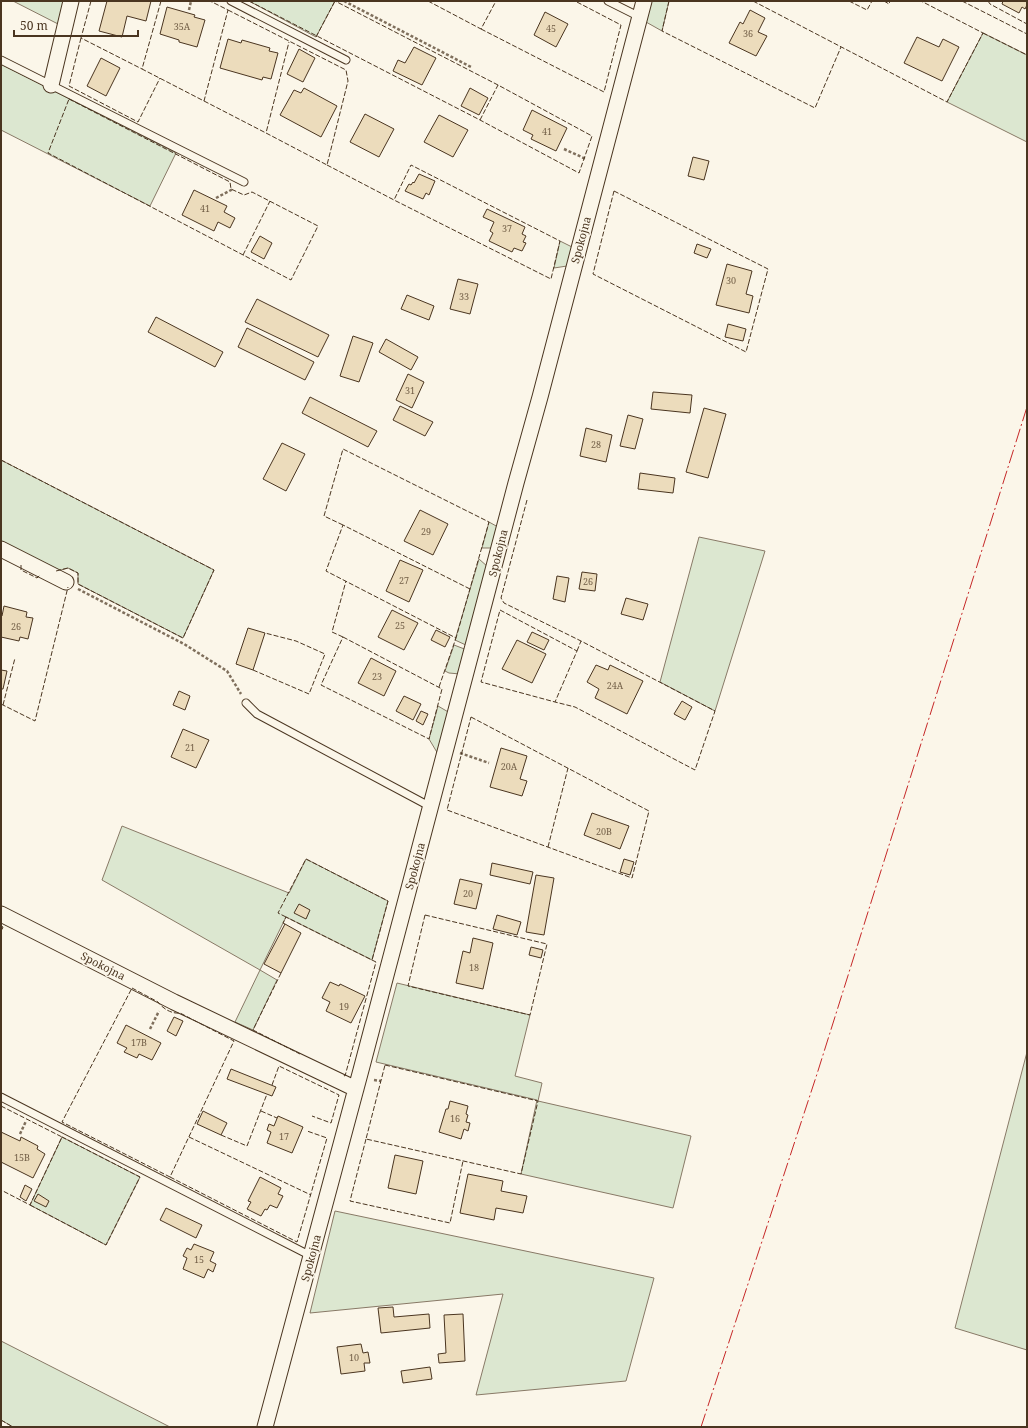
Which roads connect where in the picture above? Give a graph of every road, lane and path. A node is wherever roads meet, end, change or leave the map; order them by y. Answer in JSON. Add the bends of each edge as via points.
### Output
{"nodes":[{"id":1,"x":71,"y":1,"type":"edge"},
{"id":2,"x":191,"y":1,"type":"edge"},
{"id":3,"x":231,"y":1,"type":"edge"},
{"id":4,"x":344,"y":1,"type":"edge"},
{"id":5,"x":608,"y":1,"type":"edge"},
{"id":6,"x":644,"y":1,"type":"edge"},
{"id":7,"x":189,"y":10,"type":"dead end"},
{"id":8,"x":640,"y":17,"type":"junction"},
{"id":9,"x":1,"y":60,"type":"edge"},
{"id":10,"x":346,"y":60,"type":"dead end"},
{"id":11,"x":471,"y":67,"type":"dead end"},
{"id":12,"x":51,"y":85,"type":"junction"},
{"id":13,"x":564,"y":149,"type":"dead end"},
{"id":14,"x":601,"y":165,"type":"junction"},
{"id":15,"x":241,"y":181,"type":"joint"},
{"id":16,"x":216,"y":198,"type":"dead end"},
{"id":17,"x":1,"y":549,"type":"edge"},
{"id":18,"x":66,"y":582,"type":"joint"},
{"id":19,"x":246,"y":703,"type":"joint"},
{"id":20,"x":446,"y":750,"type":"junction"},
{"id":21,"x":489,"y":763,"type":"dead end"},
{"id":22,"x":431,"y":807,"type":"junction"},
{"id":23,"x":1,"y":914,"type":"edge"},
{"id":24,"x":165,"y":998,"type":"junction"},
{"id":25,"x":150,"y":1029,"type":"dead end"},
{"id":26,"x":356,"y":1089,"type":"junction"},
{"id":27,"x":1,"y":1096,"type":"edge"},
{"id":28,"x":311,"y":1256,"type":"junction"},
{"id":29,"x":266,"y":1427,"type":"edge"}],
"edges":[{"from":1,"to":12,"type":"street"},
{"from":2,"to":7,"type":"path"},
{"from":3,"to":10,"type":"lane"},
{"from":4,"to":11,"type":"path"},
{"from":5,"to":8,"type":"lane"},
{"from":6,"to":8,"type":"street","name":"Spokojna"},
{"from":8,"to":14,"type":"street","name":"Spokojna"},
{"from":9,"to":12,"type":"lane"},
{"from":12,"to":15,"type":"lane"},
{"from":13,"to":14,"type":"path"},
{"from":14,"to":20,"type":"street","name":"Spokojna"},
{"from":15,"to":16,"type":"path"},
{"from":17,"to":18,"type":"street"},
{"from":18,"to":19,"type":"path","via":[[184,644],[228,671]]},
{"from":19,"to":22,"type":"lane","via":[[257,714]]},
{"from":20,"to":21,"type":"path"},
{"from":20,"to":22,"type":"street","name":"Spokojna"},
{"from":22,"to":26,"type":"street","name":"Spokojna"},
{"from":23,"to":24,"type":"street","name":"Spokojna"},
{"from":24,"to":25,"type":"path"},
{"from":24,"to":26,"type":"street","name":"Spokojna"},
{"from":26,"to":28,"type":"street","name":"Spokojna"},
{"from":27,"to":28,"type":"lane"},
{"from":28,"to":29,"type":"street","name":"Spokojna"}]}
